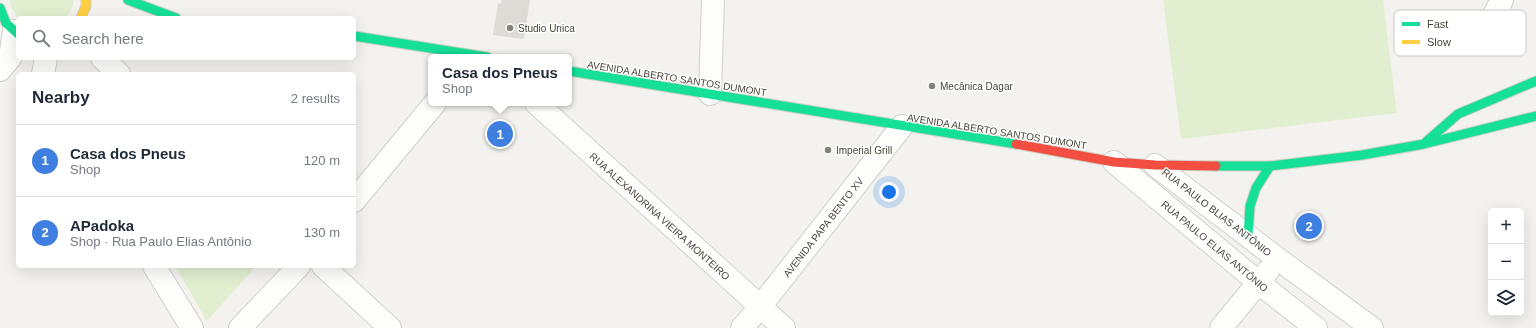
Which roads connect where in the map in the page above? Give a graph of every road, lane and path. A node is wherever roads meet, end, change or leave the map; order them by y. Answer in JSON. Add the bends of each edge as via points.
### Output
{"nodes":[{"id":1,"x":86,"y":0,"type":"edge"},
{"id":2,"x":128,"y":0,"type":"edge"},
{"id":3,"x":713,"y":0,"type":"edge"},
{"id":4,"x":1502,"y":0,"type":"edge"},
{"id":5,"x":1497,"y":10,"type":"edge"},
{"id":6,"x":0,"y":11,"type":"edge"},
{"id":7,"x":82,"y":16,"type":"edge"},
{"id":8,"x":171,"y":16,"type":"edge"},
{"id":9,"x":16,"y":33,"type":"edge"},
{"id":10,"x":356,"y":36,"type":"edge"},
{"id":11,"x":463,"y":54,"type":"edge"},
{"id":12,"x":46,"y":60,"type":"edge"},
{"id":13,"x":104,"y":60,"type":"edge"},
{"id":14,"x":0,"y":70,"type":"edge"},
{"id":15,"x":572,"y":71,"type":"edge"},
{"id":16,"x":43,"y":72,"type":"edge"},
{"id":17,"x":117,"y":72,"type":"edge"},
{"id":18,"x":1536,"y":81,"type":"edge"},
{"id":19,"x":710,"y":94,"type":"junction"},
{"id":20,"x":433,"y":106,"type":"edge"},
{"id":21,"x":539,"y":106,"type":"edge"},
{"id":22,"x":1536,"y":116,"type":"edge"},
{"id":23,"x":902,"y":126,"type":"junction"},
{"id":24,"x":1424,"y":144,"type":"junction"},
{"id":25,"x":1114,"y":162,"type":"junction"},
{"id":26,"x":1155,"y":165,"type":"junction"},
{"id":27,"x":1270,"y":166,"type":"junction"},
{"id":28,"x":356,"y":199,"type":"edge"},
{"id":29,"x":1248,"y":235,"type":"junction"},
{"id":30,"x":1278,"y":259,"type":"junction"},
{"id":31,"x":155,"y":268,"type":"edge"},
{"id":32,"x":297,"y":268,"type":"edge"},
{"id":33,"x":324,"y":268,"type":"edge"},
{"id":34,"x":1259,"y":283,"type":"junction"},
{"id":35,"x":760,"y":307,"type":"junction"},
{"id":36,"x":192,"y":328,"type":"edge"},
{"id":37,"x":240,"y":328,"type":"edge"},
{"id":38,"x":390,"y":328,"type":"edge"},
{"id":39,"x":742,"y":328,"type":"edge"},
{"id":40,"x":784,"y":328,"type":"edge"},
{"id":41,"x":1221,"y":328,"type":"edge"},
{"id":42,"x":1316,"y":328,"type":"edge"},
{"id":43,"x":1372,"y":328,"type":"edge"}],
"edges":[{"from":1,"to":7,"type":"street"},
{"from":2,"to":8,"type":"street"},
{"from":3,"to":19,"type":"street"},
{"from":4,"to":5,"type":"street"},
{"from":6,"to":9,"type":"street","via":[[6,23]]},
{"from":9,"to":14,"type":"street","via":[[10,58]]},
{"from":10,"to":11,"type":"street"},
{"from":12,"to":16,"type":"street"},
{"from":13,"to":17,"type":"street"},
{"from":15,"to":19,"type":"street","name":"AVENIDA ALBERTO SANTOS DUMONT"},
{"from":18,"to":24,"type":"street","via":[[1458,114]]},
{"from":19,"to":23,"type":"street","name":"AVENIDA ALBERTO SANTOS DUMONT"},
{"from":20,"to":28,"type":"street"},
{"from":21,"to":35,"type":"street","name":"RUA ALEXANDRINA VIEIRA MONTEIRO"},
{"from":22,"to":24,"type":"street","name":"AVENIDA ALBERTO SANTOS DUMONT"},
{"from":23,"to":25,"type":"street","name":"AVENIDA ALBERTO SANTOS DUMONT"},
{"from":23,"to":35,"type":"street","name":"AVENIDA PAPA BENTO XV"},
{"from":24,"to":27,"type":"street","name":"AVENIDA ALBERTO SANTOS DUMONT","via":[[1362,155]]},
{"from":25,"to":26,"type":"street","name":"AVENIDA ALBERTO SANTOS DUMONT"},
{"from":25,"to":34,"type":"street","name":"RUA PAULO ELIAS ANTÔNIO"},
{"from":26,"to":27,"type":"street","name":"AVENIDA ALBERTO SANTOS DUMONT"},
{"from":26,"to":29,"type":"street","name":"RUA PAULO BLIAS ANTÔNIO"},
{"from":27,"to":29,"type":"street","via":[[1256,188],[1250,206]]},
{"from":29,"to":30,"type":"street","name":"RUA PAULO BLIAS ANTÔNIO"},
{"from":30,"to":34,"type":"street"},
{"from":30,"to":43,"type":"street"},
{"from":31,"to":36,"type":"street"},
{"from":32,"to":37,"type":"street"},
{"from":33,"to":38,"type":"street"},
{"from":34,"to":41,"type":"street"},
{"from":34,"to":42,"type":"street","name":"RUA PAULO ELIAS ANTÔNIO"},
{"from":35,"to":39,"type":"street","name":"AVENIDA PAPA BENTO XV"},
{"from":35,"to":40,"type":"street","name":"RUA ALEXANDRINA VIEIRA MONTEIRO"}]}
